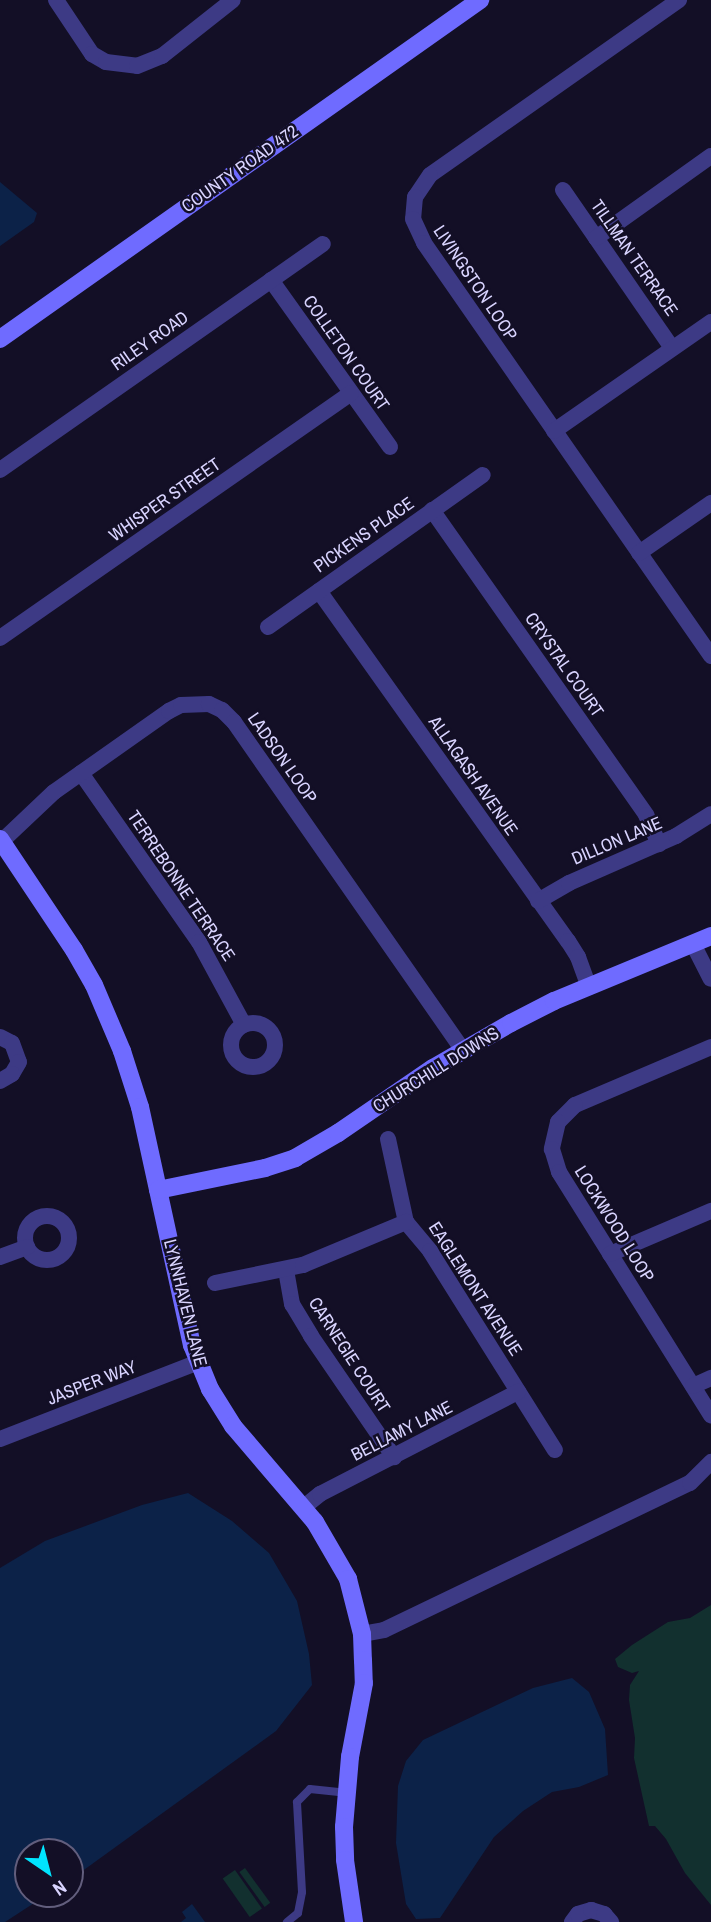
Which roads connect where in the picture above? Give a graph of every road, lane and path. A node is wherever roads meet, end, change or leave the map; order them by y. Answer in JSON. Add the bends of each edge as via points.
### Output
{"nodes":[{"id":1,"x":56,"y":0,"type":"edge"},
{"id":2,"x":233,"y":0,"type":"edge"},
{"id":3,"x":480,"y":0,"type":"edge"},
{"id":4,"x":679,"y":0,"type":"edge"},
{"id":5,"x":711,"y":156,"type":"edge"},
{"id":6,"x":563,"y":190,"type":"dead end"},
{"id":7,"x":596,"y":237,"type":"junction"},
{"id":8,"x":323,"y":244,"type":"dead end"},
{"id":9,"x":271,"y":280,"type":"junction"},
{"id":10,"x":711,"y":322,"type":"edge"},
{"id":11,"x":0,"y":339,"type":"edge"},
{"id":12,"x":672,"y":348,"type":"junction"},
{"id":13,"x":351,"y":393,"type":"junction"},
{"id":14,"x":554,"y":431,"type":"junction"},
{"id":15,"x":390,"y":447,"type":"dead end"},
{"id":16,"x":0,"y":470,"type":"edge"},
{"id":17,"x":483,"y":475,"type":"dead end"},
{"id":18,"x":711,"y":503,"type":"edge"},
{"id":19,"x":432,"y":510,"type":"junction"},
{"id":20,"x":639,"y":553,"type":"junction"},
{"id":21,"x":319,"y":591,"type":"junction"},
{"id":22,"x":268,"y":627,"type":"dead end"},
{"id":23,"x":0,"y":639,"type":"edge"},
{"id":24,"x":711,"y":656,"type":"edge"},
{"id":25,"x":81,"y":772,"type":"junction"},
{"id":26,"x":711,"y":814,"type":"edge"},
{"id":27,"x":1,"y":841,"type":"edge"},
{"id":28,"x":659,"y":845,"type":"junction"},
{"id":29,"x":538,"y":901,"type":"junction"},
{"id":30,"x":711,"y":936,"type":"edge"},
{"id":31,"x":693,"y":944,"type":"junction"},
{"id":32,"x":711,"y":979,"type":"edge"},
{"id":33,"x":589,"y":987,"type":"junction"},
{"id":34,"x":244,"y":1025,"type":"dead end"},
{"id":35,"x":0,"y":1037,"type":"edge"},
{"id":36,"x":711,"y":1047,"type":"edge"},
{"id":37,"x":463,"y":1050,"type":"junction"},
{"id":38,"x":0,"y":1080,"type":"edge"},
{"id":39,"x":388,"y":1139,"type":"dead end"},
{"id":40,"x":158,"y":1190,"type":"junction"},
{"id":41,"x":711,"y":1211,"type":"edge"},
{"id":42,"x":405,"y":1222,"type":"junction"},
{"id":43,"x":27,"y":1247,"type":"dead end"},
{"id":44,"x":610,"y":1254,"type":"junction"},
{"id":45,"x":0,"y":1257,"type":"edge"},
{"id":46,"x":286,"y":1270,"type":"junction"},
{"id":47,"x":215,"y":1283,"type":"dead end"},
{"id":48,"x":199,"y":1362,"type":"junction"},
{"id":49,"x":711,"y":1378,"type":"edge"},
{"id":50,"x":693,"y":1386,"type":"junction"},
{"id":51,"x":518,"y":1392,"type":"junction"},
{"id":52,"x":711,"y":1415,"type":"edge"},
{"id":53,"x":0,"y":1439,"type":"edge"},
{"id":54,"x":555,"y":1451,"type":"dead end"},
{"id":55,"x":394,"y":1457,"type":"junction"},
{"id":56,"x":711,"y":1462,"type":"edge"},
{"id":57,"x":304,"y":1507,"type":"junction"},
{"id":58,"x":362,"y":1634,"type":"junction"},
{"id":59,"x":346,"y":1793,"type":"junction"},
{"id":60,"x":287,"y":1922,"type":"edge"},
{"id":61,"x":354,"y":1922,"type":"edge"},
{"id":62,"x":572,"y":1922,"type":"edge"},
{"id":63,"x":611,"y":1922,"type":"edge"}],
"edges":[{"from":1,"to":2,"type":"street","via":[[92,54],[114,64],[137,66],[162,56]]},
{"from":3,"to":11,"type":"street","name":"COUNTY ROAD 472"},
{"from":4,"to":14,"type":"street","name":"LIVINGSTON LOOP","via":[[430,174],[415,197],[413,219],[424,243]]},
{"from":5,"to":7,"type":"street"},
{"from":6,"to":7,"type":"street","name":"TILLMAN TERRACE"},
{"from":7,"to":12,"type":"street","name":"TILLMAN TERRACE"},
{"from":8,"to":9,"type":"street","name":"RILEY ROAD"},
{"from":9,"to":13,"type":"street","name":"COLLETON COURT"},
{"from":9,"to":16,"type":"street","name":"RILEY ROAD"},
{"from":10,"to":12,"type":"street"},
{"from":12,"to":14,"type":"street"},
{"from":13,"to":15,"type":"street","name":"COLLETON COURT"},
{"from":13,"to":23,"type":"street","name":"WHISPER STREET"},
{"from":14,"to":20,"type":"street","name":"LIVINGSTON LOOP"},
{"from":17,"to":19,"type":"street","name":"PICKENS PLACE"},
{"from":18,"to":20,"type":"street"},
{"from":19,"to":21,"type":"street","name":"PICKENS PLACE"},
{"from":19,"to":28,"type":"street","name":"CRYSTAL COURT","via":[[646,815]]},
{"from":20,"to":24,"type":"street","name":"LIVINGSTON LOOP"},
{"from":21,"to":22,"type":"street","name":"PICKENS PLACE"},
{"from":21,"to":29,"type":"street","name":"ALLAGASH AVENUE"},
{"from":25,"to":27,"type":"street","name":"LADSON LOOP"},
{"from":25,"to":34,"type":"street","name":"TERREBONNE TERRACE","via":[[200,942]]},
{"from":25,"to":37,"type":"street","name":"LADSON LOOP","via":[[181,705],[209,704],[222,710]]},
{"from":26,"to":28,"type":"street","name":"DILLON LANE"},
{"from":27,"to":40,"type":"street","name":"LYNNHAVEN LANE","via":[[74,950],[109,1018],[134,1086]]},
{"from":28,"to":29,"type":"street","name":"DILLON LANE"},
{"from":29,"to":33,"type":"street","name":"ALLAGASH AVENUE","via":[[578,957]]},
{"from":30,"to":31,"type":"street","name":"CHURCHILL DOWNS"},
{"from":31,"to":32,"type":"street"},
{"from":31,"to":33,"type":"street","name":"CHURCHILL DOWNS"},
{"from":33,"to":37,"type":"street","name":"CHURCHILL DOWNS"},
{"from":35,"to":38,"type":"street","via":[[12,1043],[19,1055],[16,1069]]},
{"from":36,"to":44,"type":"street","name":"LOCKWOOD LOOP","via":[[575,1105],[558,1122],[553,1159]]},
{"from":37,"to":40,"type":"street","name":"CHURCHILL DOWNS","via":[[295,1158]]},
{"from":39,"to":42,"type":"street","name":"EAGLEMONT AVENUE"},
{"from":40,"to":48,"type":"street","name":"LYNNHAVEN LANE"},
{"from":41,"to":44,"type":"street"},
{"from":42,"to":46,"type":"street"},
{"from":42,"to":51,"type":"street","name":"EAGLEMONT AVENUE","via":[[430,1251]]},
{"from":43,"to":45,"type":"street"},
{"from":44,"to":50,"type":"street","name":"LOCKWOOD LOOP"},
{"from":46,"to":47,"type":"street"},
{"from":46,"to":55,"type":"street","name":"CARNEGIE COURT","via":[[292,1304]]},
{"from":48,"to":53,"type":"street","name":"JASPER WAY"},
{"from":48,"to":57,"type":"street","name":"LYNNHAVEN LANE","via":[[221,1409]]},
{"from":49,"to":50,"type":"street"},
{"from":50,"to":52,"type":"street","name":"LOCKWOOD LOOP"},
{"from":51,"to":54,"type":"street","name":"EAGLEMONT AVENUE"},
{"from":51,"to":55,"type":"street","name":"BELLAMY LANE"},
{"from":55,"to":57,"type":"street","name":"BELLAMY LANE","via":[[320,1494]]},
{"from":56,"to":58,"type":"street","via":[[690,1483],[384,1630]]},
{"from":57,"to":58,"type":"street","name":"LYNNHAVEN LANE","via":[[348,1579]]},
{"from":58,"to":59,"type":"street","name":"LYNNHAVEN LANE","via":[[364,1683]]},
{"from":59,"to":60,"type":"lane","via":[[310,1788],[297,1802],[302,1892],[298,1913]]},
{"from":59,"to":61,"type":"street","name":"LYNNHAVEN LANE","via":[[345,1860]]},
{"from":62,"to":63,"type":"street","via":[[578,1914],[591,1910]]}]}
